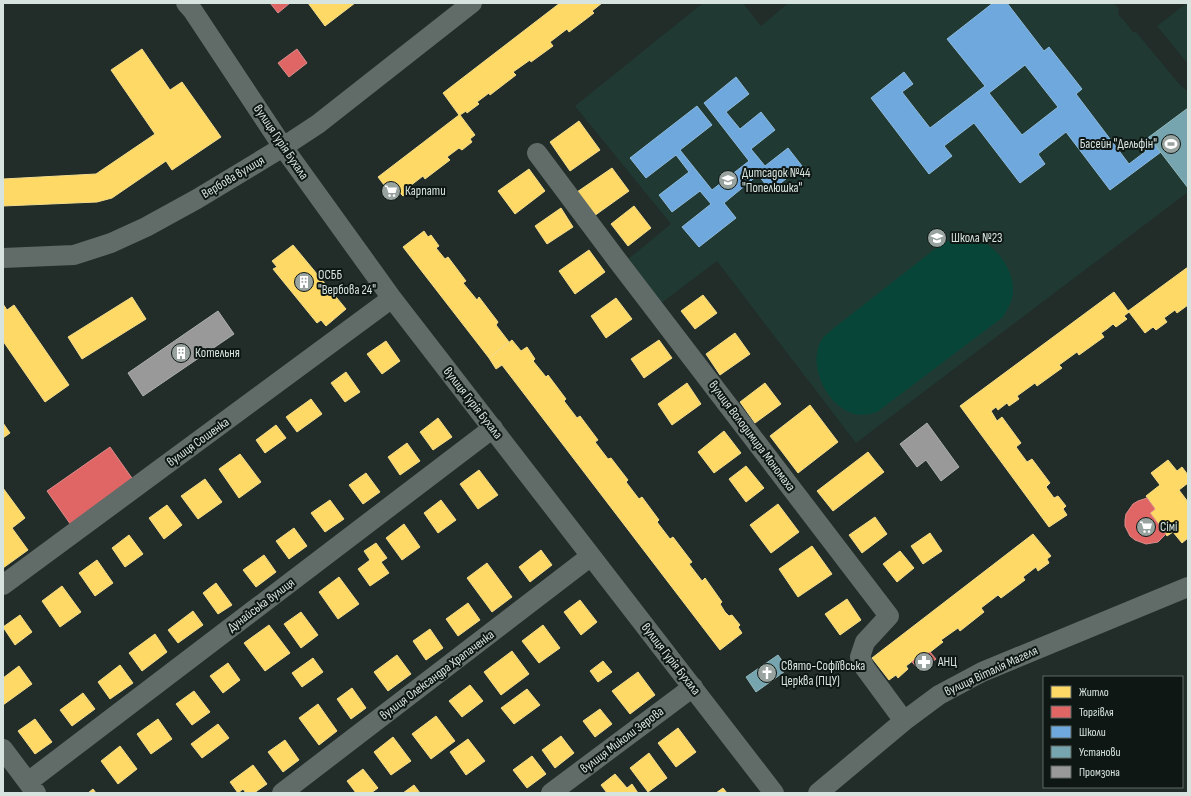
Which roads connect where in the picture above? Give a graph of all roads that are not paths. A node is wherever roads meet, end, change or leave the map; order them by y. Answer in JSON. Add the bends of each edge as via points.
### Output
{"nodes":[{"id":1,"x":186,"y":3,"type":"edge"},
{"id":2,"x":472,"y":3,"type":"edge"},
{"id":3,"x":282,"y":147,"type":"junction"},
{"id":4,"x":537,"y":153,"type":"dead end"},
{"id":5,"x":3,"y":258,"type":"edge"},
{"id":6,"x":391,"y":296,"type":"junction"},
{"id":7,"x":493,"y":428,"type":"junction"},
{"id":8,"x":591,"y":556,"type":"junction"},
{"id":9,"x":3,"y":585,"type":"edge"},
{"id":10,"x":1188,"y":588,"type":"edge"},
{"id":11,"x":693,"y":687,"type":"junction"},
{"id":12,"x":904,"y":721,"type":"junction"},
{"id":13,"x":3,"y":749,"type":"edge"},
{"id":14,"x":32,"y":788,"type":"edge"},
{"id":15,"x":282,"y":793,"type":"edge"},
{"id":16,"x":551,"y":793,"type":"edge"},
{"id":17,"x":774,"y":793,"type":"edge"},
{"id":18,"x":818,"y":793,"type":"edge"}],
"edges":[{"from":1,"to":3,"type":"street","name":"вулиця Гурія Бухала"},
{"from":2,"to":3,"type":"street","name":"Вербова вулиця","via":[[318,124]]},
{"from":3,"to":5,"type":"street","name":"Вербова вулиця","via":[[191,202],[111,243],[74,255]]},
{"from":3,"to":6,"type":"street","name":"вулиця Гурія Бухала"},
{"from":4,"to":12,"type":"street","name":"вулиця Володимира Мономаха","via":[[889,616],[865,642],[860,657],[865,668]]},
{"from":6,"to":7,"type":"street","name":"вулиця Гурія Бухала"},
{"from":6,"to":9,"type":"street","name":"вулиця Сошенка","via":[[384,304]]},
{"from":7,"to":8,"type":"street","name":"вулиця Гурія Бухала"},
{"from":7,"to":14,"type":"street","name":"Дунайська вулиця"},
{"from":8,"to":11,"type":"street","name":"вулиця Гурія Бухала"},
{"from":8,"to":15,"type":"street","name":"вулиця Олександра Храпаченка"},
{"from":10,"to":12,"type":"street","name":"вулиця Віталія Магеля","via":[[982,672],[939,695]]},
{"from":11,"to":16,"type":"street","name":"вулиця Миколи Зерова"},
{"from":11,"to":17,"type":"street","name":"вулиця Гурія Бухала"},
{"from":12,"to":18,"type":"street","name":"вулиця Віталія Магеля"},
{"from":13,"to":14,"type":"street"}]}
